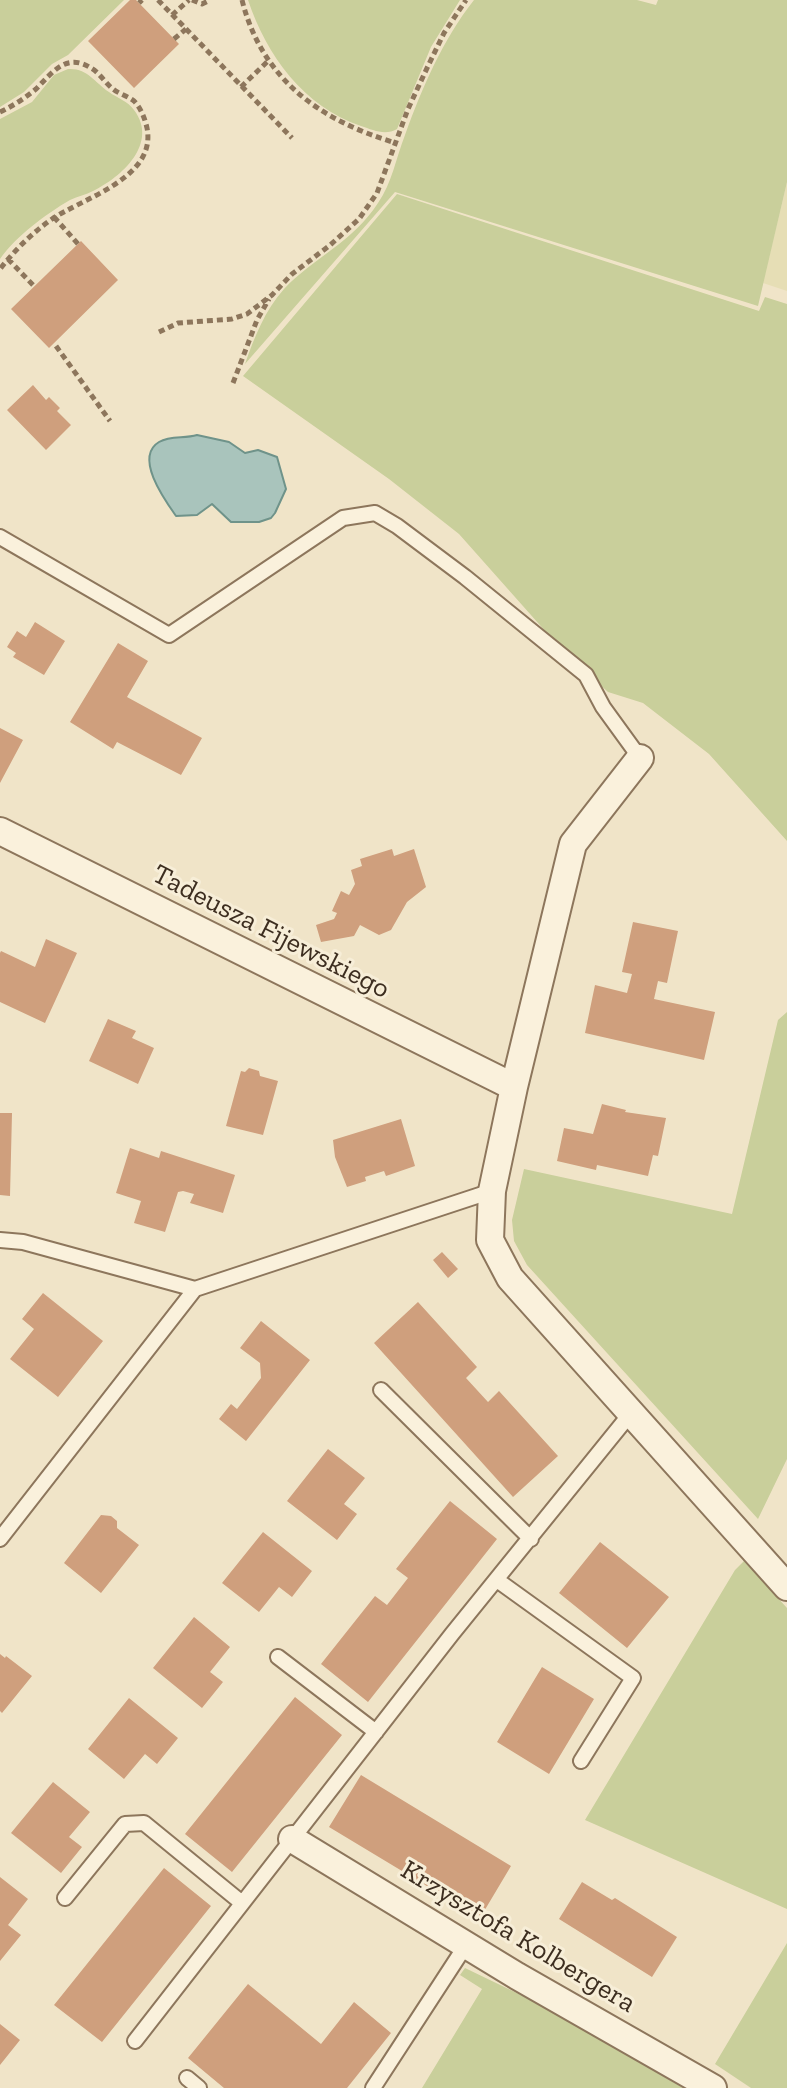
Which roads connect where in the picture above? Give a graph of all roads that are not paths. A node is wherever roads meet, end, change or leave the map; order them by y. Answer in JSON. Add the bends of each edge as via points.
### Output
{"nodes":[{"id":1,"x":0,"y":537,"type":"edge"},
{"id":2,"x":640,"y":758,"type":"joint"},
{"id":3,"x":0,"y":831,"type":"edge"},
{"id":4,"x":514,"y":1087,"type":"junction"},
{"id":5,"x":492,"y":1191,"type":"junction"},
{"id":6,"x":0,"y":1240,"type":"edge"},
{"id":7,"x":195,"y":1289,"type":"junction"},
{"id":8,"x":381,"y":1390,"type":"dead end"},
{"id":9,"x":631,"y":1413,"type":"junction"},
{"id":10,"x":0,"y":1539,"type":"edge"},
{"id":11,"x":531,"y":1539,"type":"junction"},
{"id":12,"x":497,"y":1580,"type":"junction"},
{"id":13,"x":787,"y":1587,"type":"edge"},
{"id":14,"x":278,"y":1657,"type":"dead end"},
{"id":15,"x":376,"y":1732,"type":"junction"},
{"id":16,"x":581,"y":1761,"type":"dead end"},
{"id":17,"x":292,"y":1839,"type":"junction"},
{"id":18,"x":65,"y":1898,"type":"dead end"},
{"id":19,"x":242,"y":1903,"type":"junction"},
{"id":20,"x":466,"y":1945,"type":"junction"},
{"id":21,"x":135,"y":2041,"type":"dead end"},
{"id":22,"x":187,"y":2078,"type":"dead end"},
{"id":23,"x":199,"y":2088,"type":"edge"},
{"id":24,"x":373,"y":2088,"type":"edge"},
{"id":25,"x":713,"y":2088,"type":"edge"}],
"edges":[{"from":1,"to":2,"type":"lane","via":[[169,635],[343,518],[375,513],[465,577],[586,675]]},
{"from":2,"to":4,"type":"street","via":[[573,844]]},
{"from":3,"to":4,"type":"street","name":"Tadeusza Fijewskiego"},
{"from":4,"to":5,"type":"street"},
{"from":5,"to":7,"type":"lane"},
{"from":5,"to":9,"type":"street","via":[[490,1240],[510,1278]]},
{"from":6,"to":7,"type":"lane"},
{"from":7,"to":10,"type":"lane"},
{"from":8,"to":11,"type":"lane"},
{"from":9,"to":11,"type":"lane"},
{"from":9,"to":13,"type":"street"},
{"from":11,"to":12,"type":"lane"},
{"from":12,"to":15,"type":"lane"},
{"from":12,"to":16,"type":"lane","via":[[633,1678]]},
{"from":14,"to":15,"type":"lane"},
{"from":15,"to":17,"type":"lane"},
{"from":17,"to":19,"type":"lane"},
{"from":17,"to":20,"type":"street","name":"Krzysztofa Kolbergera"},
{"from":18,"to":19,"type":"lane","via":[[125,1824],[144,1823]]},
{"from":19,"to":21,"type":"lane"},
{"from":20,"to":24,"type":"lane"},
{"from":20,"to":25,"type":"street","name":"Krzysztofa Kolbergera"},
{"from":22,"to":23,"type":"lane"}]}
